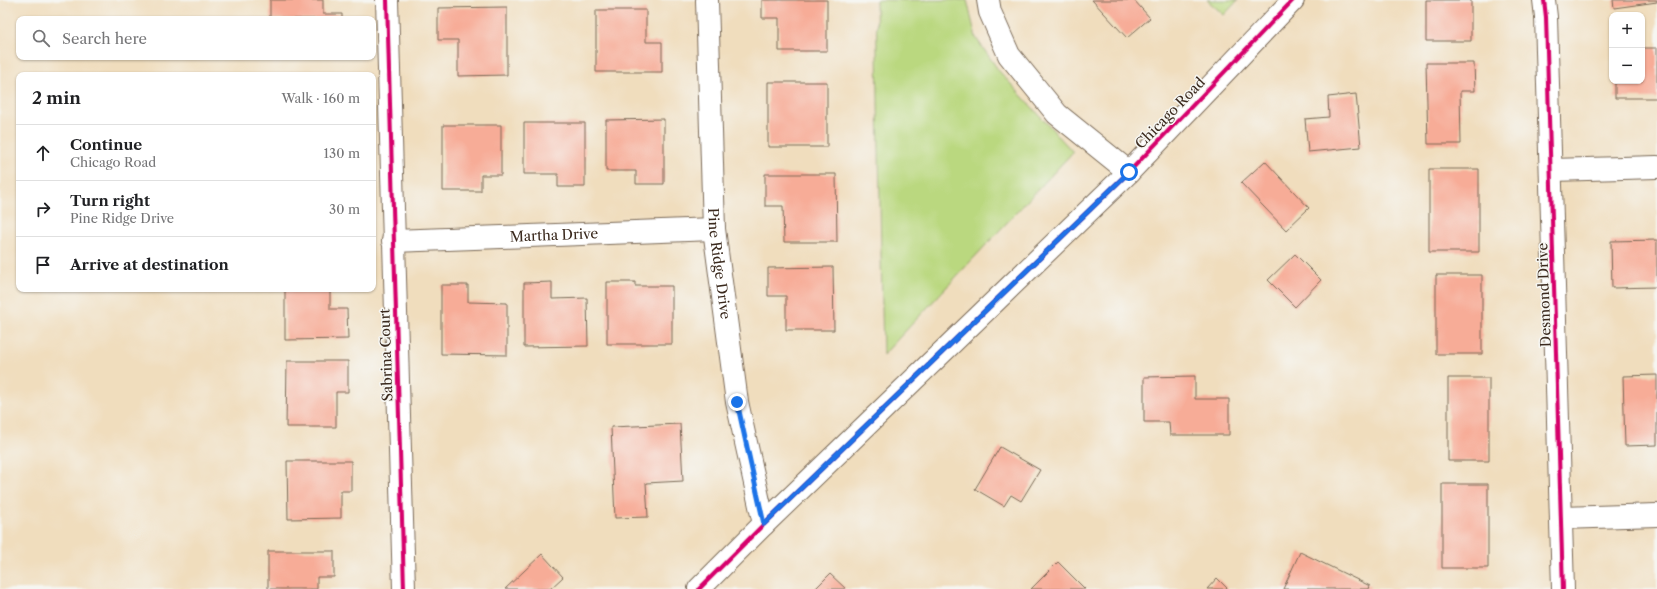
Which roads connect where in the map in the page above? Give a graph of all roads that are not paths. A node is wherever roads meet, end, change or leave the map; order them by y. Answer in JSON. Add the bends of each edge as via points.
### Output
{"nodes":[{"id":1,"x":388,"y":0,"type":"edge"},
{"id":2,"x":707,"y":0,"type":"edge"},
{"id":3,"x":988,"y":0,"type":"edge"},
{"id":4,"x":1293,"y":0,"type":"edge"},
{"id":5,"x":1544,"y":0,"type":"edge"},
{"id":6,"x":1657,"y":167,"type":"edge"},
{"id":7,"x":1552,"y":170,"type":"junction"},
{"id":8,"x":1129,"y":172,"type":"junction"},
{"id":9,"x":714,"y":229,"type":"junction"},
{"id":10,"x":393,"y":241,"type":"junction"},
{"id":11,"x":1657,"y":515,"type":"edge"},
{"id":12,"x":1562,"y":518,"type":"junction"},
{"id":13,"x":764,"y":524,"type":"junction"},
{"id":14,"x":404,"y":589,"type":"edge"},
{"id":15,"x":699,"y":589,"type":"edge"},
{"id":16,"x":1563,"y":589,"type":"edge"}],
"edges":[{"from":1,"to":10,"type":"street","name":"Sabrina Court"},
{"from":2,"to":9,"type":"street","name":"Pine Ridge Drive"},
{"from":3,"to":8,"type":"street","via":[[990,12],[1009,55],[1057,114]]},
{"from":4,"to":8,"type":"street","name":"Chicago Road"},
{"from":5,"to":7,"type":"street","name":"Desmond Drive"},
{"from":6,"to":7,"type":"street"},
{"from":7,"to":12,"type":"street","name":"Desmond Drive"},
{"from":8,"to":13,"type":"street","name":"Chicago Road"},
{"from":9,"to":10,"type":"street","name":"Martha Drive"},
{"from":9,"to":13,"type":"street","name":"Pine Ridge Drive","via":[[737,402]]},
{"from":10,"to":14,"type":"street","name":"Sabrina Court"},
{"from":11,"to":12,"type":"street"},
{"from":12,"to":16,"type":"street","name":"Desmond Drive"},
{"from":13,"to":15,"type":"street","name":"Chicago Road"}]}
